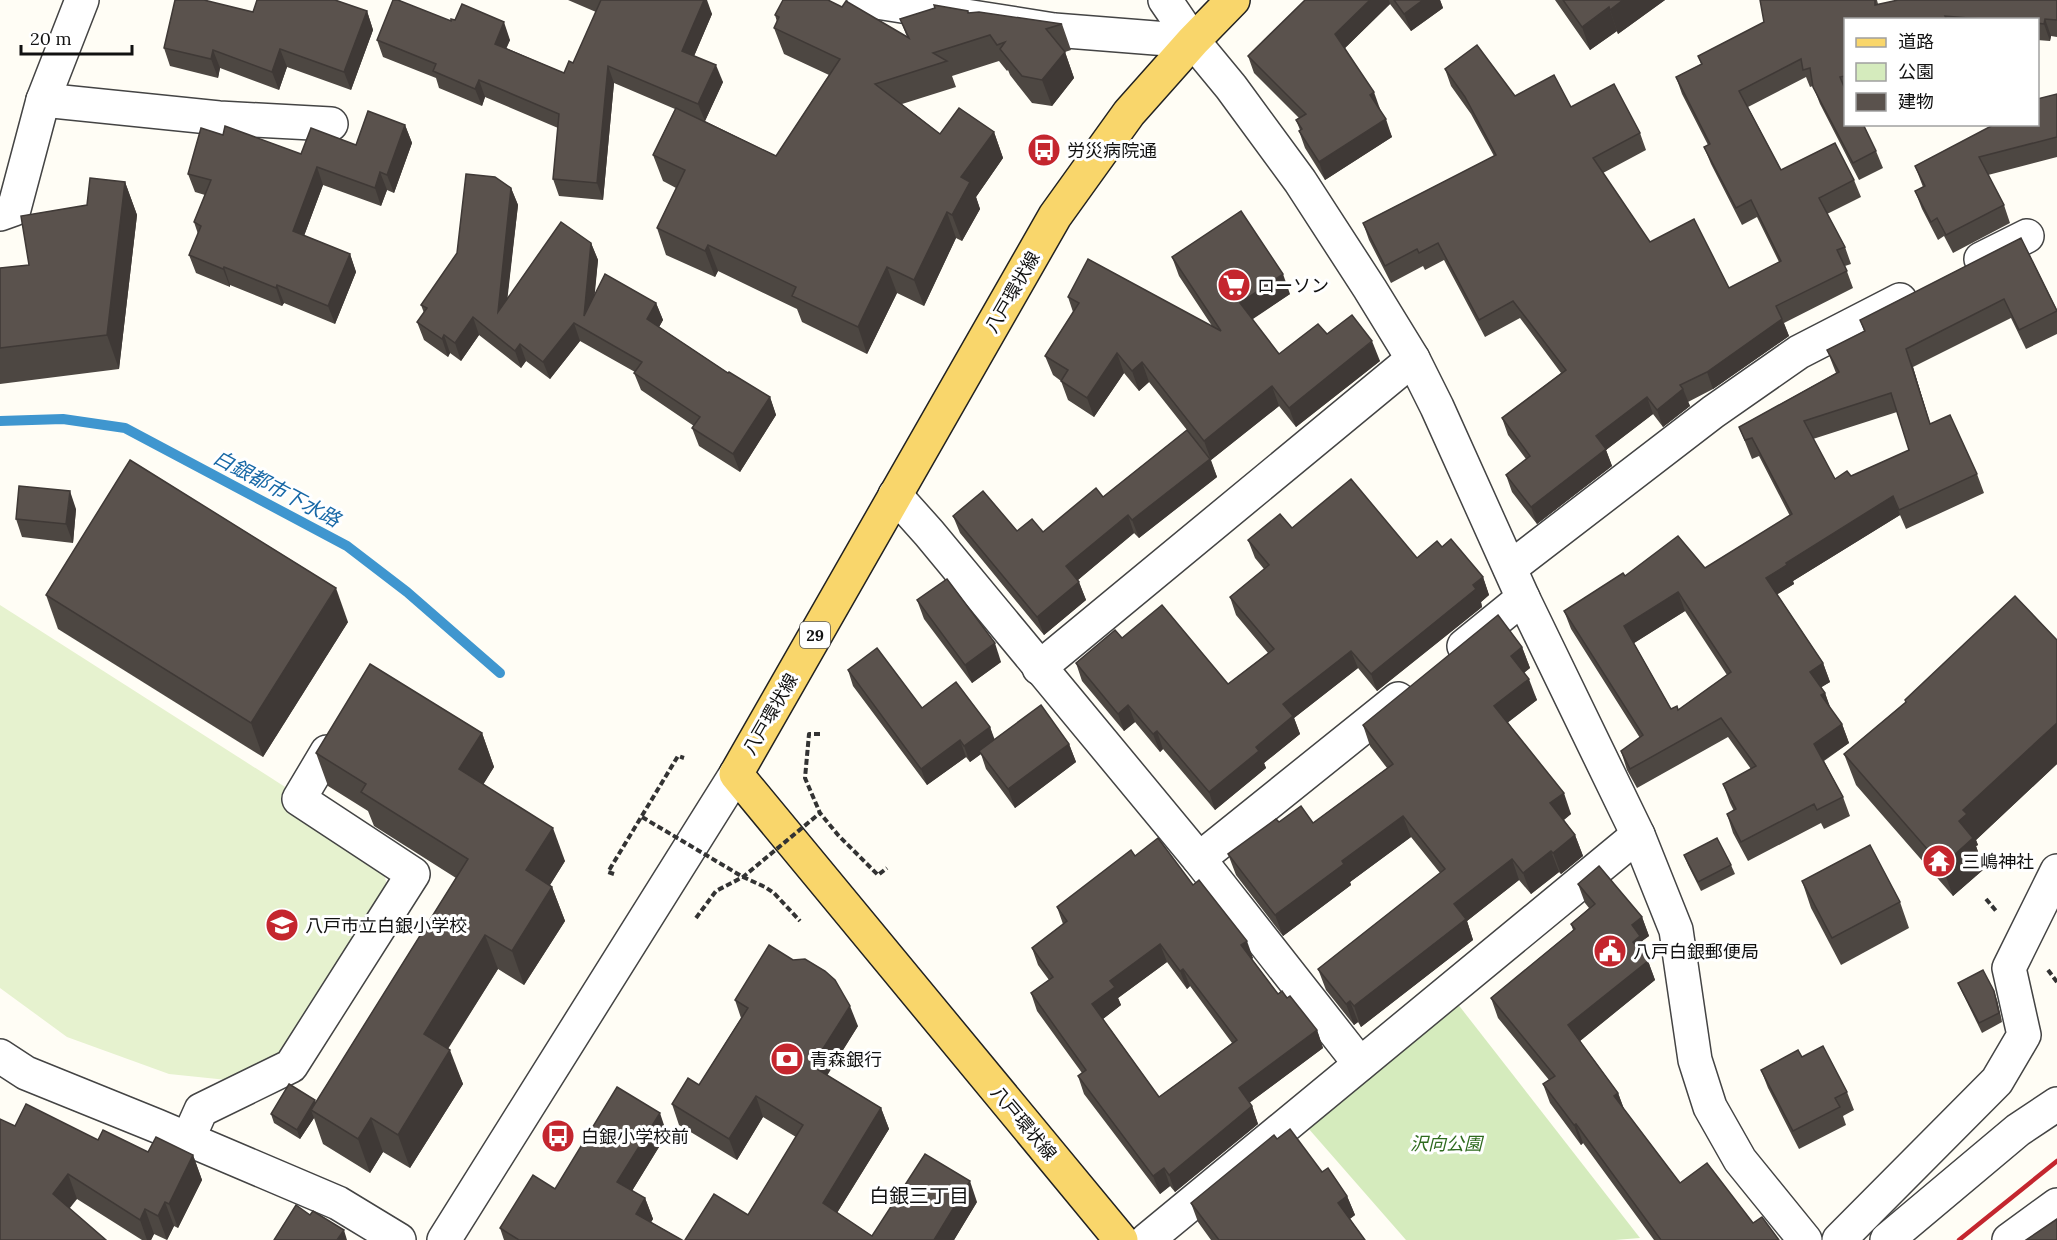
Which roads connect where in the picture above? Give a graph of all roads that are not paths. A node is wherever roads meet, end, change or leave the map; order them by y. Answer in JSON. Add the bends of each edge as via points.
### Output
{"nodes":[{"id":1,"x":82,"y":0,"type":"edge"},
{"id":2,"x":864,"y":0,"type":"edge"},
{"id":3,"x":1165,"y":0,"type":"edge"},
{"id":4,"x":1233,"y":0,"type":"edge"},
{"id":5,"x":1193,"y":41,"type":"junction"},
{"id":6,"x":43,"y":100,"type":"junction"},
{"id":7,"x":331,"y":124,"type":"dead end"},
{"id":8,"x":0,"y":214,"type":"edge"},
{"id":9,"x":2026,"y":236,"type":"dead end"},
{"id":10,"x":1954,"y":273,"type":"edge"},
{"id":11,"x":1923,"y":288,"type":"edge"},
{"id":12,"x":1413,"y":359,"type":"junction"},
{"id":13,"x":895,"y":495,"type":"junction"},
{"id":14,"x":1510,"y":568,"type":"junction"},
{"id":15,"x":1523,"y":598,"type":"junction"},
{"id":16,"x":1039,"y":668,"type":"junction"},
{"id":17,"x":327,"y":752,"type":"edge"},
{"id":18,"x":736,"y":774,"type":"junction"},
{"id":19,"x":1638,"y":835,"type":"junction"},
{"id":20,"x":1199,"y":859,"type":"junction"},
{"id":21,"x":2057,"y":871,"type":"edge"},
{"id":22,"x":0,"y":1056,"type":"edge"},
{"id":23,"x":1360,"y":1064,"type":"junction"},
{"id":24,"x":2057,"y":1104,"type":"edge"},
{"id":25,"x":188,"y":1139,"type":"junction"},
{"id":26,"x":2057,"y":1205,"type":"edge"},
{"id":27,"x":399,"y":1240,"type":"edge"},
{"id":28,"x":444,"y":1240,"type":"edge"},
{"id":29,"x":1121,"y":1240,"type":"edge"},
{"id":30,"x":1147,"y":1240,"type":"edge"},
{"id":31,"x":1805,"y":1240,"type":"edge"},
{"id":32,"x":1839,"y":1240,"type":"edge"},
{"id":33,"x":1887,"y":1240,"type":"edge"},
{"id":34,"x":2009,"y":1240,"type":"edge"}],
"edges":[{"from":1,"to":6,"type":"street"},
{"from":2,"to":5,"type":"street","via":[[1054,30]]},
{"from":3,"to":5,"type":"street"},
{"from":4,"to":5,"type":"main road","name":"八戸環状線","number":"29"},
{"from":5,"to":12,"type":"street","via":[[1300,181]]},
{"from":5,"to":13,"type":"main road","name":"八戸環状線","number":"29","via":[[1129,113],[1055,216]]},
{"from":6,"to":7,"type":"street","via":[[219,118]]},
{"from":6,"to":8,"type":"street","via":[[14,209]]},
{"from":9,"to":10,"type":"street"},
{"from":11,"to":14,"type":"street","via":[[1799,352],[1713,412]]},
{"from":12,"to":14,"type":"street"},
{"from":12,"to":16,"type":"street"},
{"from":13,"to":16,"type":"street"},
{"from":13,"to":18,"type":"main road","name":"八戸環状線","number":"29"},
{"from":14,"to":15,"type":"street"},
{"from":15,"to":19,"type":"street"},
{"from":15,"to":20,"type":"street"},
{"from":16,"to":20,"type":"street"},
{"from":17,"to":25,"type":"street","via":[[299,800],[413,874],[291,1066],[201,1110]]},
{"from":18,"to":28,"type":"street"},
{"from":18,"to":29,"type":"main road","name":"八戸環状線"},
{"from":19,"to":23,"type":"street"},
{"from":19,"to":31,"type":"street","via":[[1676,930],[1695,1060],[1710,1107],[1740,1160]]},
{"from":20,"to":23,"type":"street"},
{"from":21,"to":32,"type":"street","via":[[2009,968],[2024,1035],[1997,1081]]},
{"from":22,"to":25,"type":"street","via":[[26,1073]]},
{"from":23,"to":30,"type":"street"},
{"from":24,"to":33,"type":"street","via":[[2018,1130]]},
{"from":25,"to":27,"type":"street","via":[[338,1203]]},
{"from":26,"to":34,"type":"street"}]}
